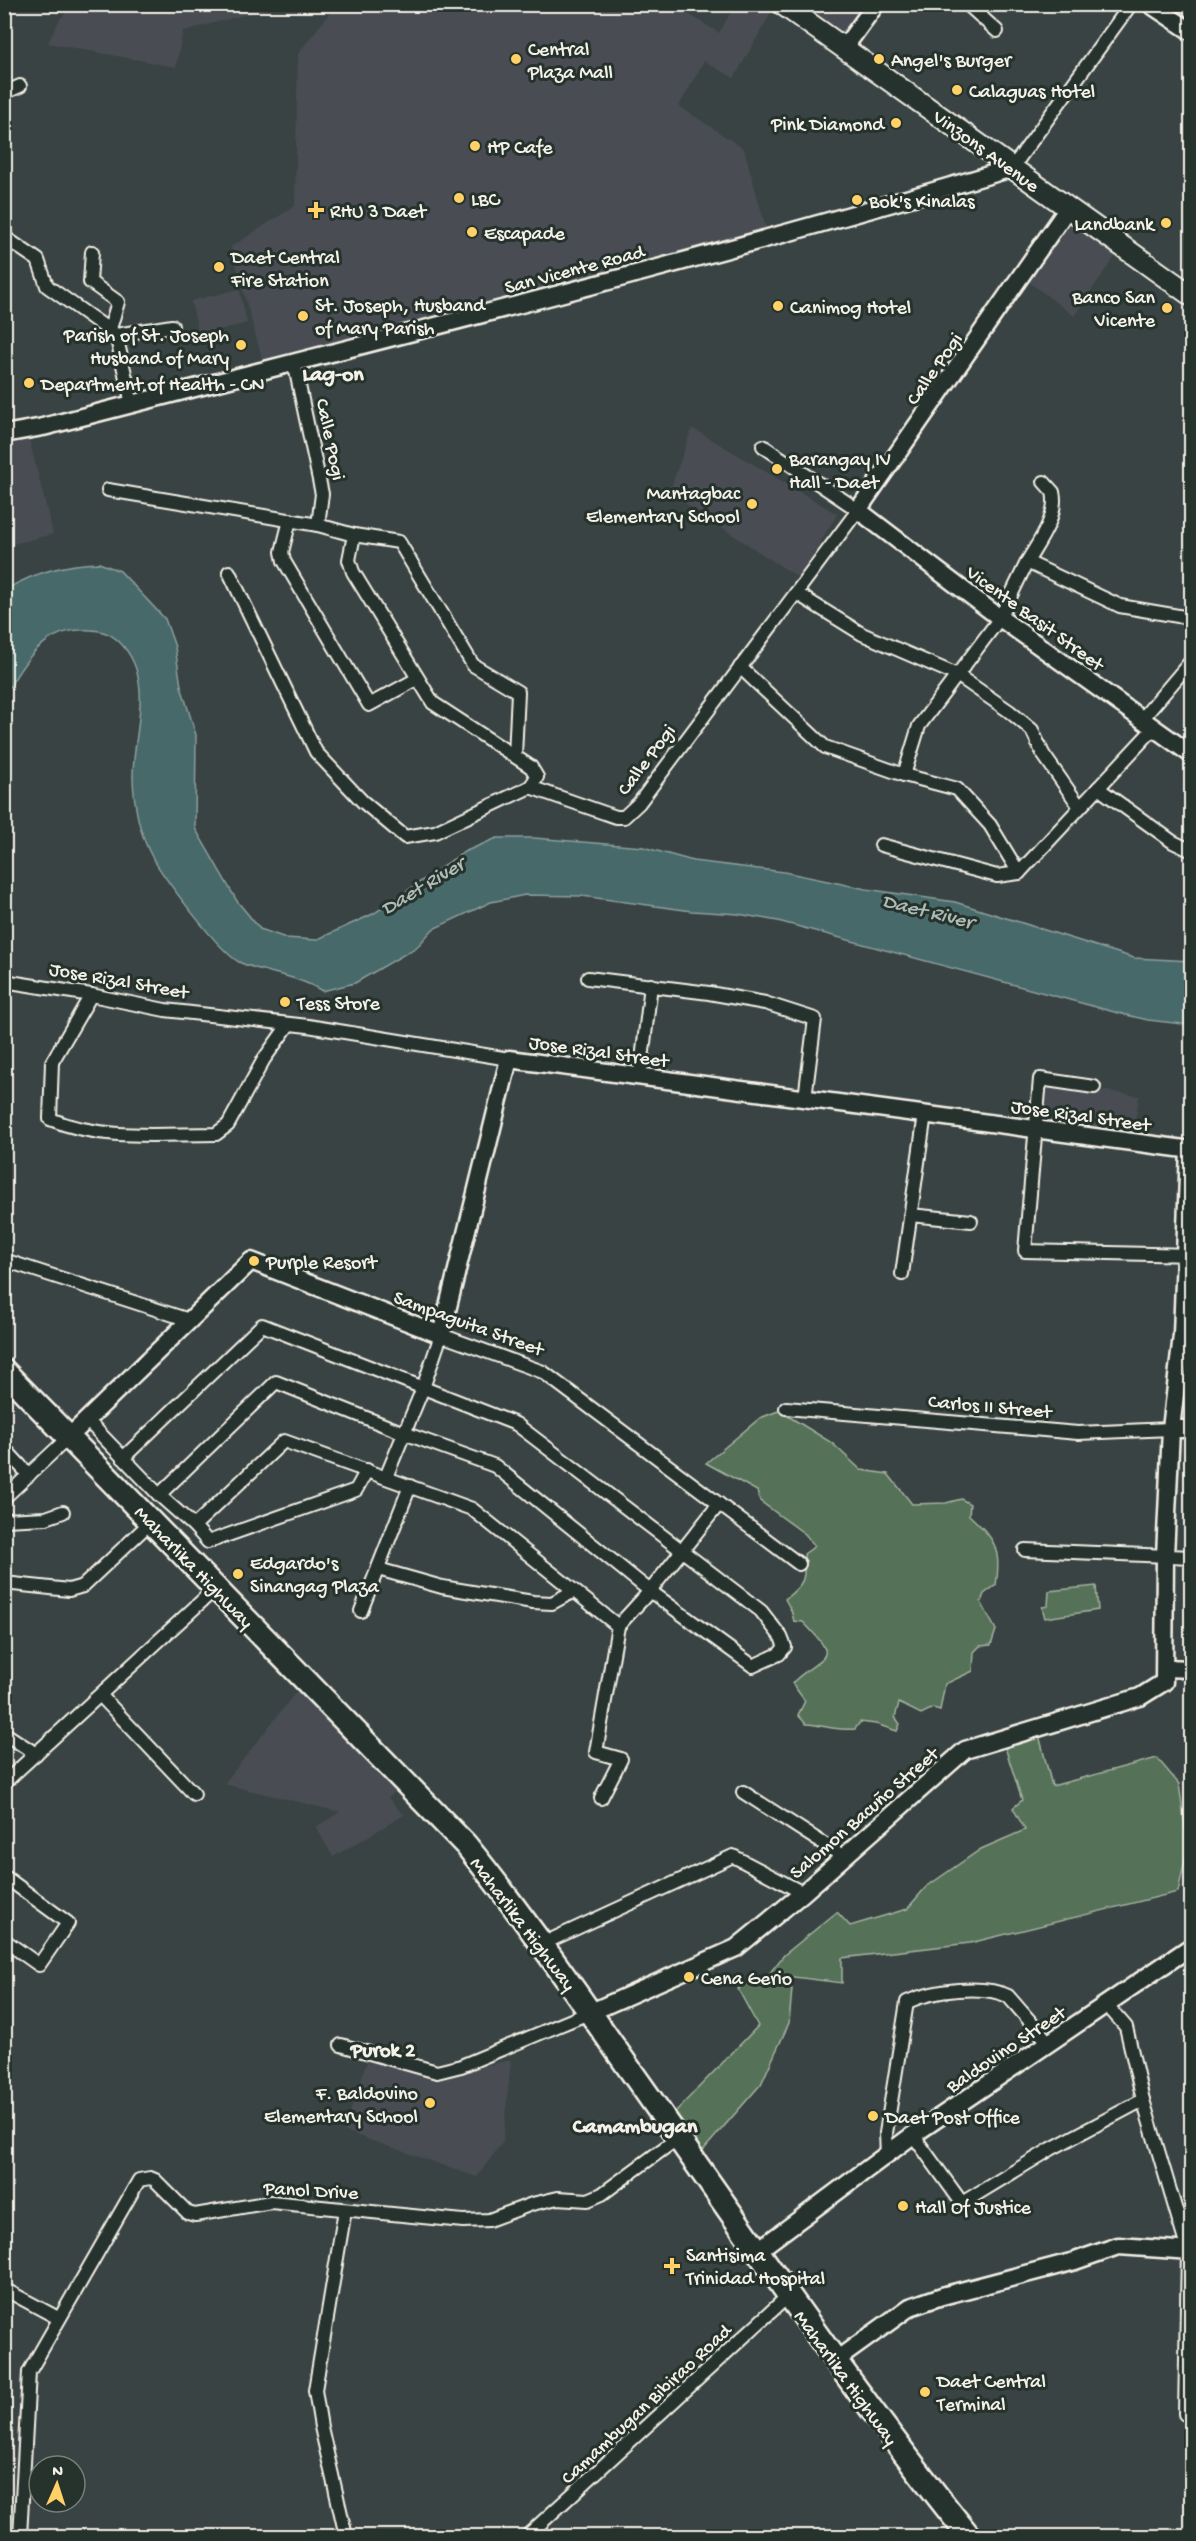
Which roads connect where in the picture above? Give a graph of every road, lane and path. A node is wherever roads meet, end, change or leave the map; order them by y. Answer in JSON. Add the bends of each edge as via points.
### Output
{"nodes":[{"id":1,"x":782,"y":4,"type":"edge"},
{"id":2,"x":876,"y":4,"type":"edge"},
{"id":3,"x":967,"y":4,"type":"edge"},
{"id":4,"x":1131,"y":4,"type":"edge"},
{"id":5,"x":1150,"y":4,"type":"edge"},
{"id":6,"x":997,"y":31,"type":"dead end"},
{"id":7,"x":1191,"y":32,"type":"edge"},
{"id":8,"x":844,"y":48,"type":"junction"},
{"id":9,"x":20,"y":86,"type":"dead end"},
{"id":10,"x":4,"y":93,"type":"edge"},
{"id":11,"x":1012,"y":168,"type":"junction"},
{"id":12,"x":1068,"y":208,"type":"junction"},
{"id":13,"x":4,"y":237,"type":"edge"},
{"id":14,"x":92,"y":252,"type":"dead end"},
{"id":15,"x":1191,"y":296,"type":"edge"},
{"id":16,"x":172,"y":326,"type":"dead end"},
{"id":17,"x":113,"y":332,"type":"junction"},
{"id":18,"x":294,"y":362,"type":"junction"},
{"id":19,"x":132,"y":404,"type":"junction"},
{"id":20,"x":4,"y":435,"type":"edge"},
{"id":21,"x":763,"y":446,"type":"dead end"},
{"id":22,"x":1044,"y":482,"type":"dead end"},
{"id":23,"x":108,"y":490,"type":"dead end"},
{"id":24,"x":858,"y":510,"type":"junction"},
{"id":25,"x":290,"y":520,"type":"junction"},
{"id":26,"x":318,"y":525,"type":"junction"},
{"id":27,"x":354,"y":535,"type":"junction"},
{"id":28,"x":1027,"y":562,"type":"junction"},
{"id":29,"x":229,"y":572,"type":"dead end"},
{"id":30,"x":796,"y":593,"type":"junction"},
{"id":31,"x":1191,"y":616,"type":"edge"},
{"id":32,"x":999,"y":618,"type":"junction"},
{"id":33,"x":1191,"y":660,"type":"edge"},
{"id":34,"x":740,"y":667,"type":"junction"},
{"id":35,"x":957,"y":675,"type":"junction"},
{"id":36,"x":417,"y":679,"type":"junction"},
{"id":37,"x":1148,"y":724,"type":"junction"},
{"id":38,"x":1191,"y":755,"type":"edge"},
{"id":39,"x":515,"y":756,"type":"junction"},
{"id":40,"x":904,"y":775,"type":"junction"},
{"id":41,"x":530,"y":787,"type":"junction"},
{"id":42,"x":1098,"y":788,"type":"junction"},
{"id":43,"x":1080,"y":807,"type":"junction"},
{"id":44,"x":881,"y":845,"type":"dead end"},
{"id":45,"x":1191,"y":851,"type":"edge"},
{"id":46,"x":1019,"y":873,"type":"junction"},
{"id":47,"x":588,"y":978,"type":"dead end"},
{"id":48,"x":4,"y":981,"type":"edge"},
{"id":49,"x":651,"y":986,"type":"junction"},
{"id":50,"x":91,"y":995,"type":"junction"},
{"id":51,"x":289,"y":1024,"type":"junction"},
{"id":52,"x":509,"y":1059,"type":"junction"},
{"id":53,"x":640,"y":1076,"type":"junction"},
{"id":54,"x":1094,"y":1087,"type":"dead end"},
{"id":55,"x":805,"y":1098,"type":"junction"},
{"id":56,"x":925,"y":1114,"type":"junction"},
{"id":57,"x":1034,"y":1128,"type":"junction"},
{"id":58,"x":1190,"y":1150,"type":"edge"},
{"id":59,"x":910,"y":1215,"type":"junction"},
{"id":60,"x":971,"y":1221,"type":"dead end"},
{"id":61,"x":1188,"y":1255,"type":"edge"},
{"id":62,"x":4,"y":1260,"type":"edge"},
{"id":63,"x":902,"y":1274,"type":"dead end"},
{"id":64,"x":189,"y":1320,"type":"junction"},
{"id":65,"x":441,"y":1335,"type":"junction"},
{"id":66,"x":1187,"y":1335,"type":"edge"},
{"id":67,"x":4,"y":1371,"type":"edge"},
{"id":68,"x":423,"y":1388,"type":"junction"},
{"id":69,"x":786,"y":1408,"type":"dead end"},
{"id":70,"x":86,"y":1419,"type":"junction"},
{"id":71,"x":1171,"y":1429,"type":"junction"},
{"id":72,"x":1191,"y":1429,"type":"edge"},
{"id":73,"x":404,"y":1433,"type":"junction"},
{"id":74,"x":69,"y":1437,"type":"junction"},
{"id":75,"x":4,"y":1449,"type":"edge"},
{"id":76,"x":123,"y":1458,"type":"junction"},
{"id":77,"x":367,"y":1470,"type":"junction"},
{"id":78,"x":29,"y":1475,"type":"junction"},
{"id":79,"x":386,"y":1477,"type":"junction"},
{"id":80,"x":411,"y":1486,"type":"junction"},
{"id":81,"x":159,"y":1495,"type":"junction"},
{"id":82,"x":4,"y":1498,"type":"edge"},
{"id":83,"x":719,"y":1504,"type":"junction"},
{"id":84,"x":63,"y":1512,"type":"dead end"},
{"id":85,"x":4,"y":1520,"type":"edge"},
{"id":86,"x":152,"y":1521,"type":"junction"},
{"id":87,"x":194,"y":1526,"type":"junction"},
{"id":88,"x":680,"y":1550,"type":"junction"},
{"id":89,"x":1025,"y":1550,"type":"dead end"},
{"id":90,"x":1165,"y":1556,"type":"junction"},
{"id":91,"x":1191,"y":1557,"type":"edge"},
{"id":92,"x":799,"y":1564,"type":"dead end"},
{"id":93,"x":378,"y":1569,"type":"junction"},
{"id":94,"x":4,"y":1583,"type":"edge"},
{"id":95,"x":216,"y":1588,"type":"junction"},
{"id":96,"x":574,"y":1591,"type":"junction"},
{"id":97,"x":650,"y":1591,"type":"junction"},
{"id":98,"x":361,"y":1611,"type":"dead end"},
{"id":99,"x":618,"y":1626,"type":"junction"},
{"id":100,"x":1166,"y":1668,"type":"junction"},
{"id":101,"x":1191,"y":1669,"type":"edge"},
{"id":102,"x":100,"y":1695,"type":"junction"},
{"id":103,"x":4,"y":1733,"type":"edge"},
{"id":104,"x":36,"y":1754,"type":"junction"},
{"id":105,"x":4,"y":1783,"type":"edge"},
{"id":106,"x":743,"y":1792,"type":"dead end"},
{"id":107,"x":194,"y":1794,"type":"dead end"},
{"id":108,"x":602,"y":1798,"type":"dead end"},
{"id":109,"x":844,"y":1857,"type":"junction"},
{"id":110,"x":4,"y":1875,"type":"edge"},
{"id":111,"x":803,"y":1893,"type":"junction"},
{"id":112,"x":4,"y":1940,"type":"edge"},
{"id":113,"x":542,"y":1944,"type":"junction"},
{"id":114,"x":1191,"y":1946,"type":"edge"},
{"id":115,"x":1106,"y":2004,"type":"junction"},
{"id":116,"x":591,"y":2012,"type":"junction"},
{"id":117,"x":1049,"y":2043,"type":"junction"},
{"id":118,"x":341,"y":2045,"type":"dead end"},
{"id":119,"x":1143,"y":2100,"type":"junction"},
{"id":120,"x":913,"y":2135,"type":"junction"},
{"id":121,"x":678,"y":2138,"type":"junction"},
{"id":122,"x":887,"y":2154,"type":"junction"},
{"id":123,"x":345,"y":2210,"type":"junction"},
{"id":124,"x":1191,"y":2213,"type":"edge"},
{"id":125,"x":1179,"y":2222,"type":"junction"},
{"id":126,"x":757,"y":2251,"type":"junction"},
{"id":127,"x":1190,"y":2251,"type":"edge"},
{"id":128,"x":4,"y":2289,"type":"edge"},
{"id":129,"x":788,"y":2296,"type":"junction"},
{"id":130,"x":58,"y":2318,"type":"junction"},
{"id":131,"x":1188,"y":2360,"type":"edge"},
{"id":132,"x":835,"y":2361,"type":"junction"},
{"id":133,"x":1191,"y":2414,"type":"edge"},
{"id":134,"x":20,"y":2536,"type":"edge"},
{"id":135,"x":346,"y":2536,"type":"edge"},
{"id":136,"x":527,"y":2536,"type":"edge"},
{"id":137,"x":969,"y":2536,"type":"edge"}],
"edges":[{"from":1,"to":8,"type":"main road","name":"Vinzons Avenue"},
{"from":2,"to":8,"type":"street"},
{"from":3,"to":6,"type":"street"},
{"from":4,"to":11,"type":"street"},
{"from":5,"to":7,"type":"street"},
{"from":8,"to":11,"type":"main road","name":"Vinzons Avenue"},
{"from":9,"to":10,"type":"street"},
{"from":11,"to":12,"type":"main road","name":"Vinzons Avenue"},
{"from":11,"to":18,"type":"street","name":"San Vicente Road","via":[[503,309]]},
{"from":12,"to":15,"type":"main road","name":"Vinzons Avenue"},
{"from":12,"to":24,"type":"street","name":"Calle Pogi"},
{"from":13,"to":17,"type":"street","via":[[38,260],[47,286]]},
{"from":14,"to":17,"type":"street","via":[[90,282],[118,302]]},
{"from":16,"to":17,"type":"street"},
{"from":17,"to":19,"type":"street"},
{"from":18,"to":19,"type":"street","name":"San Vicente Road"},
{"from":18,"to":26,"type":"street","name":"Calle Pogi","via":[[322,494]]},
{"from":19,"to":20,"type":"street","name":"San Vicente Road"},
{"from":21,"to":24,"type":"street"},
{"from":22,"to":28,"type":"street","via":[[1053,492],[1053,509]]},
{"from":23,"to":25,"type":"street"},
{"from":24,"to":30,"type":"street","name":"Calle Pogi"},
{"from":24,"to":32,"type":"street","name":"Vicente Basit Street"},
{"from":25,"to":26,"type":"street"},
{"from":25,"to":36,"type":"street","via":[[282,552],[284,561],[369,705]]},
{"from":26,"to":27,"type":"street"},
{"from":27,"to":36,"type":"street","via":[[349,560],[353,572]]},
{"from":27,"to":39,"type":"street","via":[[399,542],[473,665],[518,692]]},
{"from":28,"to":31,"type":"street","via":[[1120,606]]},
{"from":28,"to":32,"type":"street"},
{"from":29,"to":41,"type":"street","via":[[316,752],[362,801],[405,837],[435,832]]},
{"from":30,"to":34,"type":"street","name":"Calle Pogi"},
{"from":30,"to":35,"type":"street","via":[[862,634]]},
{"from":32,"to":35,"type":"street"},
{"from":32,"to":37,"type":"street","name":"Vicente Basit Street"},
{"from":33,"to":37,"type":"street"},
{"from":34,"to":40,"type":"street","via":[[825,747]]},
{"from":34,"to":41,"type":"street","name":"Calle Pogi","via":[[639,803],[624,817]]},
{"from":35,"to":40,"type":"street","via":[[919,726]]},
{"from":35,"to":43,"type":"street","via":[[1032,730],[1043,754]]},
{"from":36,"to":39,"type":"street","via":[[433,703]]},
{"from":37,"to":38,"type":"street","name":"Vicente Basit Street"},
{"from":37,"to":42,"type":"street"},
{"from":39,"to":41,"type":"street","via":[[536,773],[536,781]]},
{"from":40,"to":46,"type":"street","via":[[957,789],[990,825]]},
{"from":42,"to":43,"type":"street"},
{"from":42,"to":45,"type":"street"},
{"from":43,"to":46,"type":"street"},
{"from":44,"to":46,"type":"street","via":[[997,876]]},
{"from":47,"to":49,"type":"street"},
{"from":48,"to":50,"type":"street","name":"Jose Rizal Street"},
{"from":49,"to":53,"type":"street"},
{"from":49,"to":55,"type":"street","via":[[765,1003],[815,1019]]},
{"from":50,"to":51,"type":"street","name":"Jose Rizal Street","via":[[165,1010]]},
{"from":50,"to":51,"type":"street","via":[[52,1062],[50,1119],[74,1129],[106,1135],[216,1134],[228,1125],[264,1059]]},
{"from":51,"to":52,"type":"street","name":"Jose Rizal Street"},
{"from":52,"to":53,"type":"street","name":"Jose Rizal Street"},
{"from":52,"to":65,"type":"street"},
{"from":53,"to":55,"type":"street","name":"Jose Rizal Street"},
{"from":54,"to":57,"type":"street","via":[[1040,1079]]},
{"from":55,"to":56,"type":"street","name":"Jose Rizal Street"},
{"from":56,"to":57,"type":"street","name":"Jose Rizal Street"},
{"from":56,"to":59,"type":"street"},
{"from":57,"to":58,"type":"street","name":"Jose Rizal Street"},
{"from":57,"to":61,"type":"street","via":[[1024,1251]]},
{"from":58,"to":61,"type":"street"},
{"from":59,"to":60,"type":"street"},
{"from":59,"to":63,"type":"street"},
{"from":61,"to":66,"type":"street"},
{"from":62,"to":64,"type":"street"},
{"from":64,"to":65,"type":"street","name":"Sampaguita Street","via":[[251,1261]]},
{"from":64,"to":70,"type":"street","name":"Sampaguita Street"},
{"from":65,"to":68,"type":"street"},
{"from":65,"to":83,"type":"street","name":"Sampaguita Street","via":[[543,1372]]},
{"from":66,"to":71,"type":"street"},
{"from":67,"to":74,"type":"highway","name":"Maharlika Highway"},
{"from":68,"to":73,"type":"street"},
{"from":68,"to":76,"type":"street","via":[[262,1325]]},
{"from":68,"to":88,"type":"street","via":[[516,1424]]},
{"from":69,"to":71,"type":"street","name":"Carlos II Street","via":[[1078,1433]]},
{"from":70,"to":74,"type":"street","name":"Sampaguita Street"},
{"from":70,"to":76,"type":"street"},
{"from":71,"to":72,"type":"street","name":"Carlos II Street"},
{"from":71,"to":90,"type":"street"},
{"from":73,"to":79,"type":"street"},
{"from":73,"to":81,"type":"street","via":[[276,1382]]},
{"from":73,"to":97,"type":"street","via":[[495,1466]]},
{"from":74,"to":78,"type":"street"},
{"from":74,"to":86,"type":"highway","name":"Maharlika Highway"},
{"from":75,"to":78,"type":"street"},
{"from":76,"to":81,"type":"street"},
{"from":77,"to":79,"type":"street"},
{"from":77,"to":87,"type":"street","via":[[356,1490],[208,1542]]},
{"from":77,"to":87,"type":"street","via":[[284,1441]]},
{"from":78,"to":82,"type":"street"},
{"from":79,"to":80,"type":"street"},
{"from":80,"to":93,"type":"street"},
{"from":80,"to":96,"type":"street","via":[[472,1509]]},
{"from":81,"to":87,"type":"street"},
{"from":83,"to":88,"type":"street"},
{"from":83,"to":92,"type":"street","name":"Sampaguita Street"},
{"from":84,"to":85,"type":"street","via":[[46,1518]]},
{"from":86,"to":94,"type":"street","via":[[82,1586],[69,1590]]},
{"from":86,"to":95,"type":"highway","name":"Maharlika Highway"},
{"from":88,"to":97,"type":"street"},
{"from":88,"to":97,"type":"street","via":[[761,1611],[785,1647],[753,1666]]},
{"from":89,"to":90,"type":"street"},
{"from":90,"to":91,"type":"street"},
{"from":90,"to":100,"type":"street"},
{"from":93,"to":96,"type":"street","via":[[442,1587],[533,1602],[552,1603]]},
{"from":93,"to":98,"type":"street"},
{"from":95,"to":102,"type":"street"},
{"from":95,"to":113,"type":"highway","name":"Maharlika Highway","via":[[466,1845]]},
{"from":96,"to":99,"type":"street"},
{"from":97,"to":99,"type":"street"},
{"from":99,"to":108,"type":"street","via":[[596,1752],[621,1759]]},
{"from":100,"to":101,"type":"street"},
{"from":100,"to":109,"type":"street","name":"Salomon Bacuño Street","via":[[1164,1682],[1140,1697],[966,1750]]},
{"from":102,"to":104,"type":"street"},
{"from":102,"to":107,"type":"street"},
{"from":103,"to":104,"type":"street"},
{"from":104,"to":105,"type":"street"},
{"from":106,"to":109,"type":"street"},
{"from":109,"to":111,"type":"street","name":"Salomon Bacuño Street"},
{"from":110,"to":112,"type":"street","via":[[68,1923],[39,1965]]},
{"from":111,"to":113,"type":"street","via":[[733,1856]]},
{"from":111,"to":116,"type":"street","name":"Salomon Bacuño Street","via":[[736,1948]]},
{"from":113,"to":116,"type":"highway","name":"Maharlika Highway"},
{"from":114,"to":115,"type":"street","name":"Baldovino Street"},
{"from":115,"to":117,"type":"street","name":"Baldovino Street"},
{"from":115,"to":119,"type":"street","via":[[1126,2027]]},
{"from":116,"to":118,"type":"street","via":[[461,2066],[437,2072]]},
{"from":116,"to":121,"type":"highway","name":"Maharlika Highway"},
{"from":117,"to":120,"type":"street","name":"Baldovino Street"},
{"from":117,"to":122,"type":"street","via":[[1000,1992],[952,1992],[907,2002],[886,2133]]},
{"from":119,"to":120,"type":"street","via":[[1050,2149],[962,2203]]},
{"from":119,"to":125,"type":"street"},
{"from":120,"to":122,"type":"street","name":"Baldovino Street"},
{"from":121,"to":123,"type":"street","name":"Panol Drive","via":[[603,2194],[588,2200],[558,2198],[489,2220]]},
{"from":121,"to":126,"type":"highway","name":"Maharlika Highway"},
{"from":122,"to":126,"type":"street","name":"Baldovino Street"},
{"from":123,"to":130,"type":"street","name":"Panol Drive","via":[[271,2202],[195,2215],[155,2180],[144,2178],[135,2184]]},
{"from":123,"to":135,"type":"street","via":[[315,2390]]},
{"from":124,"to":125,"type":"street"},
{"from":125,"to":127,"type":"street"},
{"from":126,"to":129,"type":"highway","name":"Maharlika Highway"},
{"from":127,"to":131,"type":"street"},
{"from":127,"to":132,"type":"street","via":[[1118,2246],[942,2296],[910,2307]]},
{"from":128,"to":130,"type":"street"},
{"from":129,"to":132,"type":"highway","name":"Maharlika Highway"},
{"from":129,"to":136,"type":"street","name":"Camambugan Bibirao Road"},
{"from":130,"to":134,"type":"street","name":"Panol Drive","via":[[29,2372]]},
{"from":131,"to":133,"type":"street","via":[[1185,2414]]},
{"from":132,"to":137,"type":"highway","name":"Maharlika Highway"}]}
